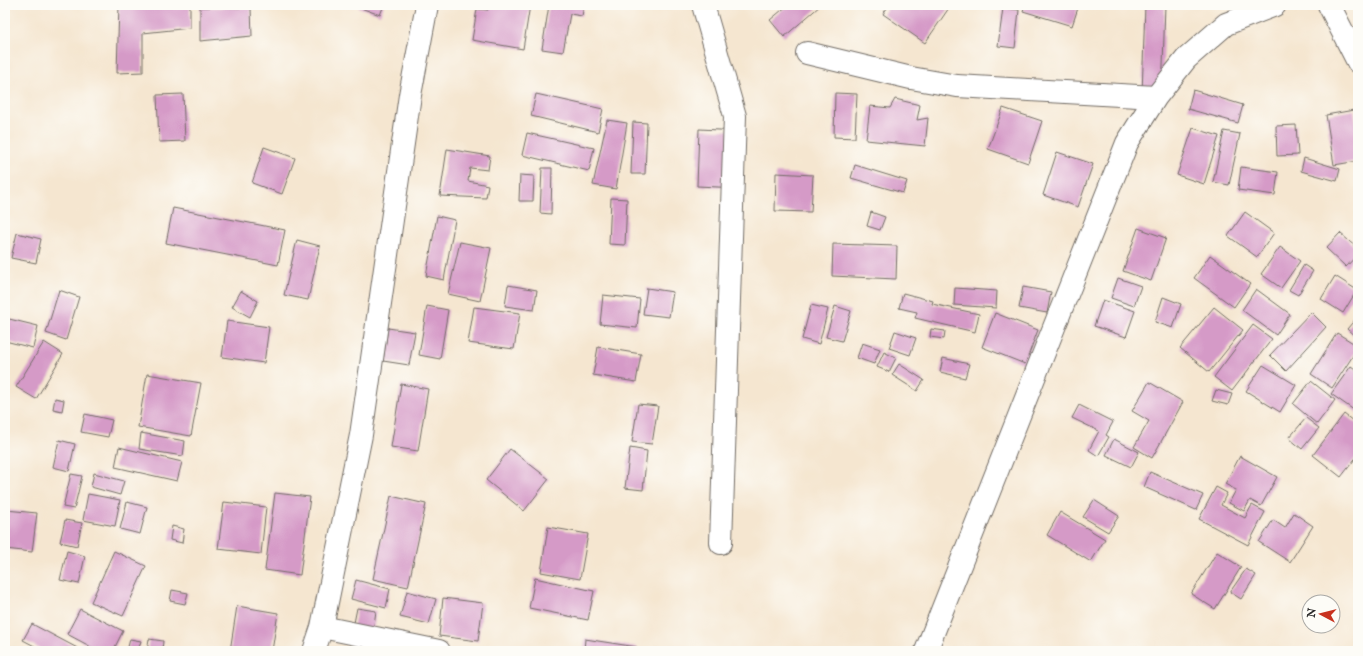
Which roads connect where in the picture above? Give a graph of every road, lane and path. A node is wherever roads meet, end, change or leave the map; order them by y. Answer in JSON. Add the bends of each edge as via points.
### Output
{"nodes":[{"id":1,"x":427,"y":5,"type":"edge"},
{"id":2,"x":703,"y":5,"type":"edge"},
{"id":3,"x":1275,"y":5,"type":"edge"},
{"id":4,"x":1329,"y":5,"type":"edge"},
{"id":5,"x":807,"y":53,"type":"dead end"},
{"id":6,"x":1358,"y":62,"type":"edge"},
{"id":7,"x":1156,"y":97,"type":"junction"},
{"id":8,"x":721,"y":543,"type":"dead end"},
{"id":9,"x":322,"y":627,"type":"junction"},
{"id":10,"x":314,"y":651,"type":"edge"},
{"id":11,"x":439,"y":651,"type":"edge"},
{"id":12,"x":926,"y":651,"type":"edge"}],
"edges":[{"from":1,"to":9,"type":"street","via":[[410,95],[361,435]]},
{"from":2,"to":8,"type":"street","via":[[735,116]]},
{"from":3,"to":7,"type":"street","via":[[1226,24],[1186,59]]},
{"from":4,"to":6,"type":"street"},
{"from":5,"to":7,"type":"street","via":[[911,78],[957,86]]},
{"from":7,"to":12,"type":"street","via":[[1127,143]]},
{"from":9,"to":10,"type":"street"},
{"from":9,"to":11,"type":"street"}]}
